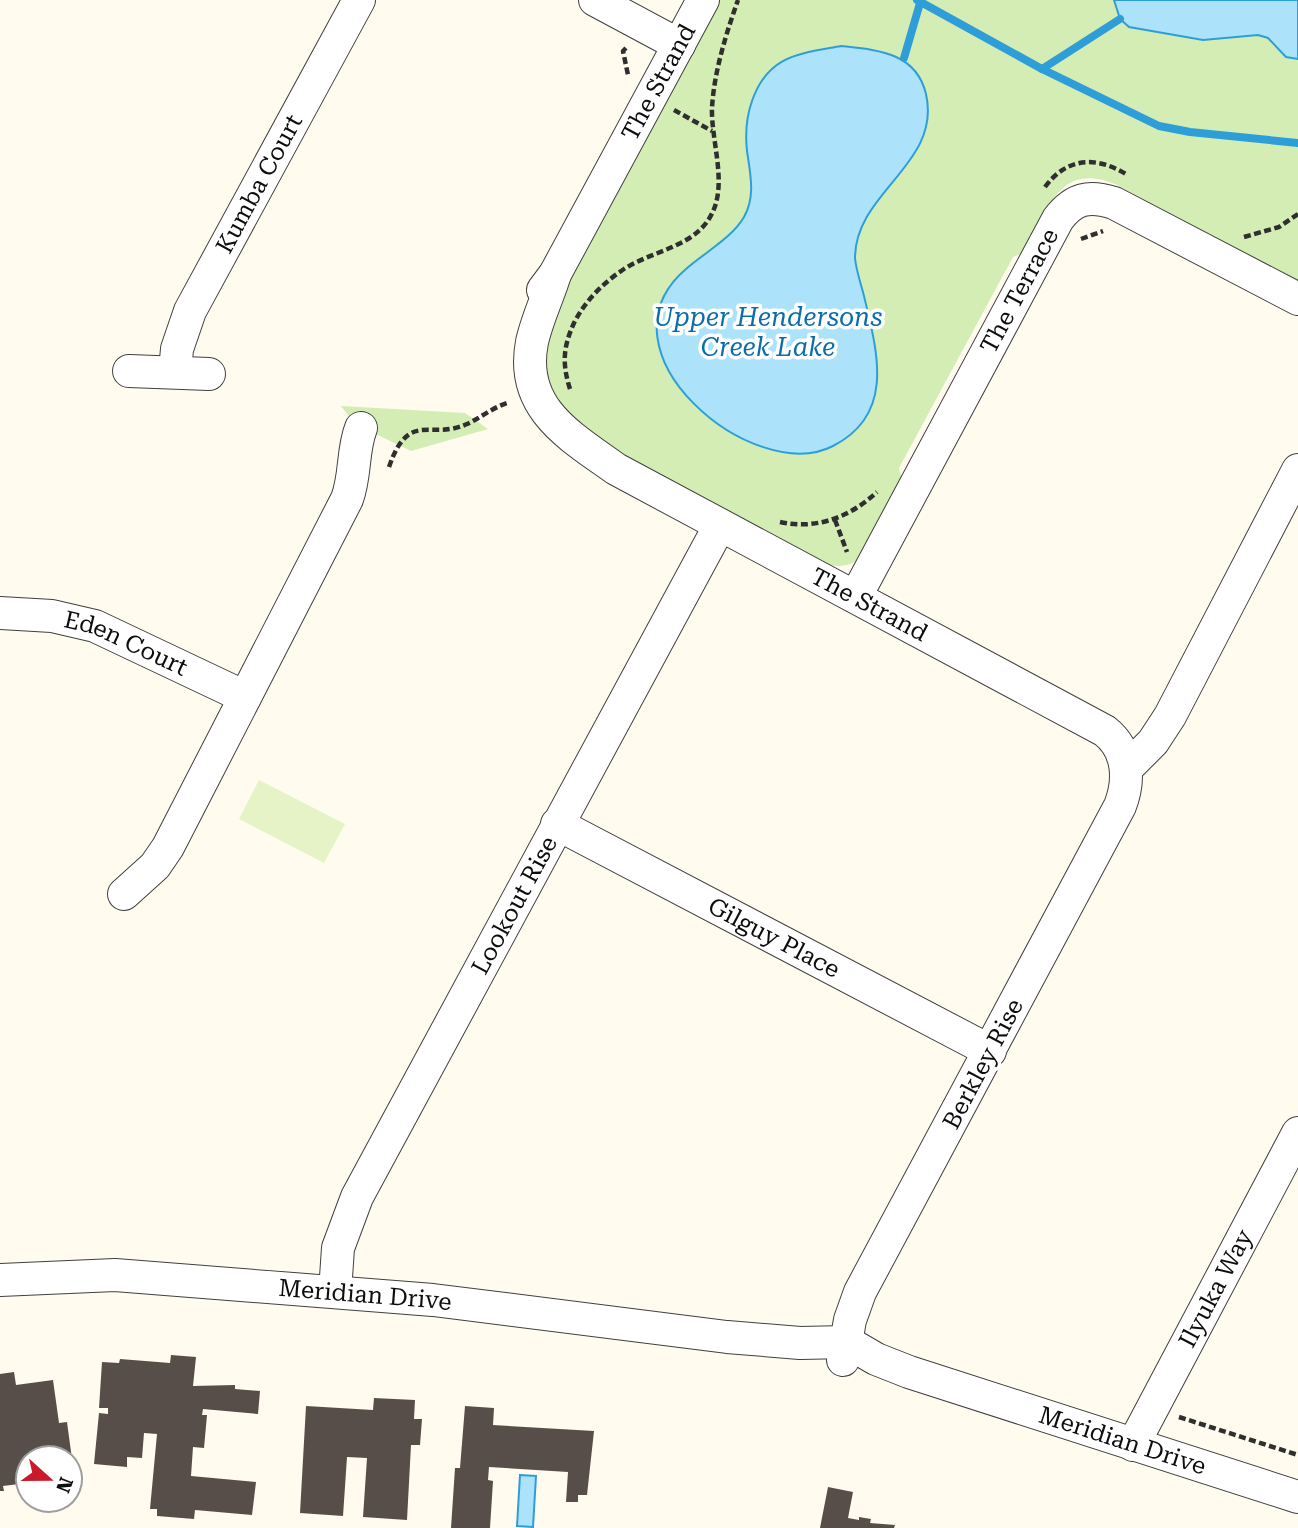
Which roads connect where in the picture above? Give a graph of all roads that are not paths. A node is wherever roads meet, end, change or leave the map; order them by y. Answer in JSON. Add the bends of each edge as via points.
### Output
{"nodes":[{"id":1,"x":359,"y":0,"type":"edge"},
{"id":2,"x":594,"y":0,"type":"edge"},
{"id":3,"x":703,"y":0,"type":"edge"},
{"id":4,"x":679,"y":45,"type":"junction"},
{"id":5,"x":555,"y":274,"type":"junction"},
{"id":6,"x":1296,"y":299,"type":"edge"},
{"id":7,"x":129,"y":370,"type":"dead end"},
{"id":8,"x":175,"y":372,"type":"junction"},
{"id":9,"x":209,"y":374,"type":"dead end"},
{"id":10,"x":360,"y":428,"type":"dead end"},
{"id":11,"x":616,"y":469,"type":"junction"},
{"id":12,"x":1298,"y":470,"type":"edge"},
{"id":13,"x":1291,"y":493,"type":"edge"},
{"id":14,"x":720,"y":525,"type":"junction"},
{"id":15,"x":856,"y":596,"type":"junction"},
{"id":16,"x":0,"y":613,"type":"edge"},
{"id":17,"x":245,"y":697,"type":"junction"},
{"id":18,"x":1123,"y":757,"type":"junction"},
{"id":19,"x":557,"y":824,"type":"junction"},
{"id":20,"x":124,"y":894,"type":"dead end"},
{"id":21,"x":990,"y":1051,"type":"junction"},
{"id":22,"x":1298,"y":1133,"type":"edge"},
{"id":23,"x":0,"y":1280,"type":"edge"},
{"id":24,"x":335,"y":1293,"type":"junction"},
{"id":25,"x":845,"y":1351,"type":"junction"},
{"id":26,"x":1133,"y":1445,"type":"junction"},
{"id":27,"x":1298,"y":1497,"type":"edge"}],
"edges":[{"from":1,"to":8,"type":"street","name":"Kumba Court","via":[[190,311],[177,349]]},
{"from":2,"to":4,"type":"street"},
{"from":3,"to":4,"type":"street","name":"The Strand"},
{"from":4,"to":5,"type":"street","name":"The Strand"},
{"from":5,"to":11,"type":"street","name":"The Strand","via":[[531,349],[537,393],[555,424]]},
{"from":5,"to":11,"type":"street","name":"The Strand","via":[[516,335],[512,370],[517,399],[527,417],[554,443]]},
{"from":6,"to":15,"type":"street","name":"The Terrace","via":[[1114,203],[1088,198],[1077,201],[1058,219]]},
{"from":7,"to":8,"type":"street"},
{"from":8,"to":9,"type":"street"},
{"from":10,"to":17,"type":"street","via":[[356,442],[375,475],[346,499]]},
{"from":11,"to":14,"type":"street","name":"The Strand"},
{"from":12,"to":13,"type":"street"},
{"from":13,"to":18,"type":"street","via":[[1183,688]]},
{"from":14,"to":15,"type":"street","name":"The Strand"},
{"from":14,"to":19,"type":"street","name":"Lookout Rise"},
{"from":15,"to":18,"type":"street","name":"The Strand","via":[[1105,731]]},
{"from":16,"to":17,"type":"street","name":"Eden Court","via":[[52,616],[95,626]]},
{"from":17,"to":20,"type":"street","via":[[167,847],[155,866]]},
{"from":18,"to":21,"type":"street","name":"Berkley Rise","via":[[1126,792],[1120,806]]},
{"from":19,"to":21,"type":"street","name":"Gilguy Place"},
{"from":19,"to":24,"type":"street","name":"Lookout Rise","via":[[357,1197],[338,1248]]},
{"from":21,"to":25,"type":"street","name":"Berkley Rise","via":[[860,1292]]},
{"from":22,"to":26,"type":"street","name":"Ilyuka Way"},
{"from":23,"to":24,"type":"street","name":"Meridian Drive","via":[[115,1275]]},
{"from":24,"to":25,"type":"street","name":"Meridian Drive","via":[[561,1314]]},
{"from":25,"to":26,"type":"street","name":"Meridian Drive"},
{"from":26,"to":27,"type":"street","name":"Meridian Drive"}]}
